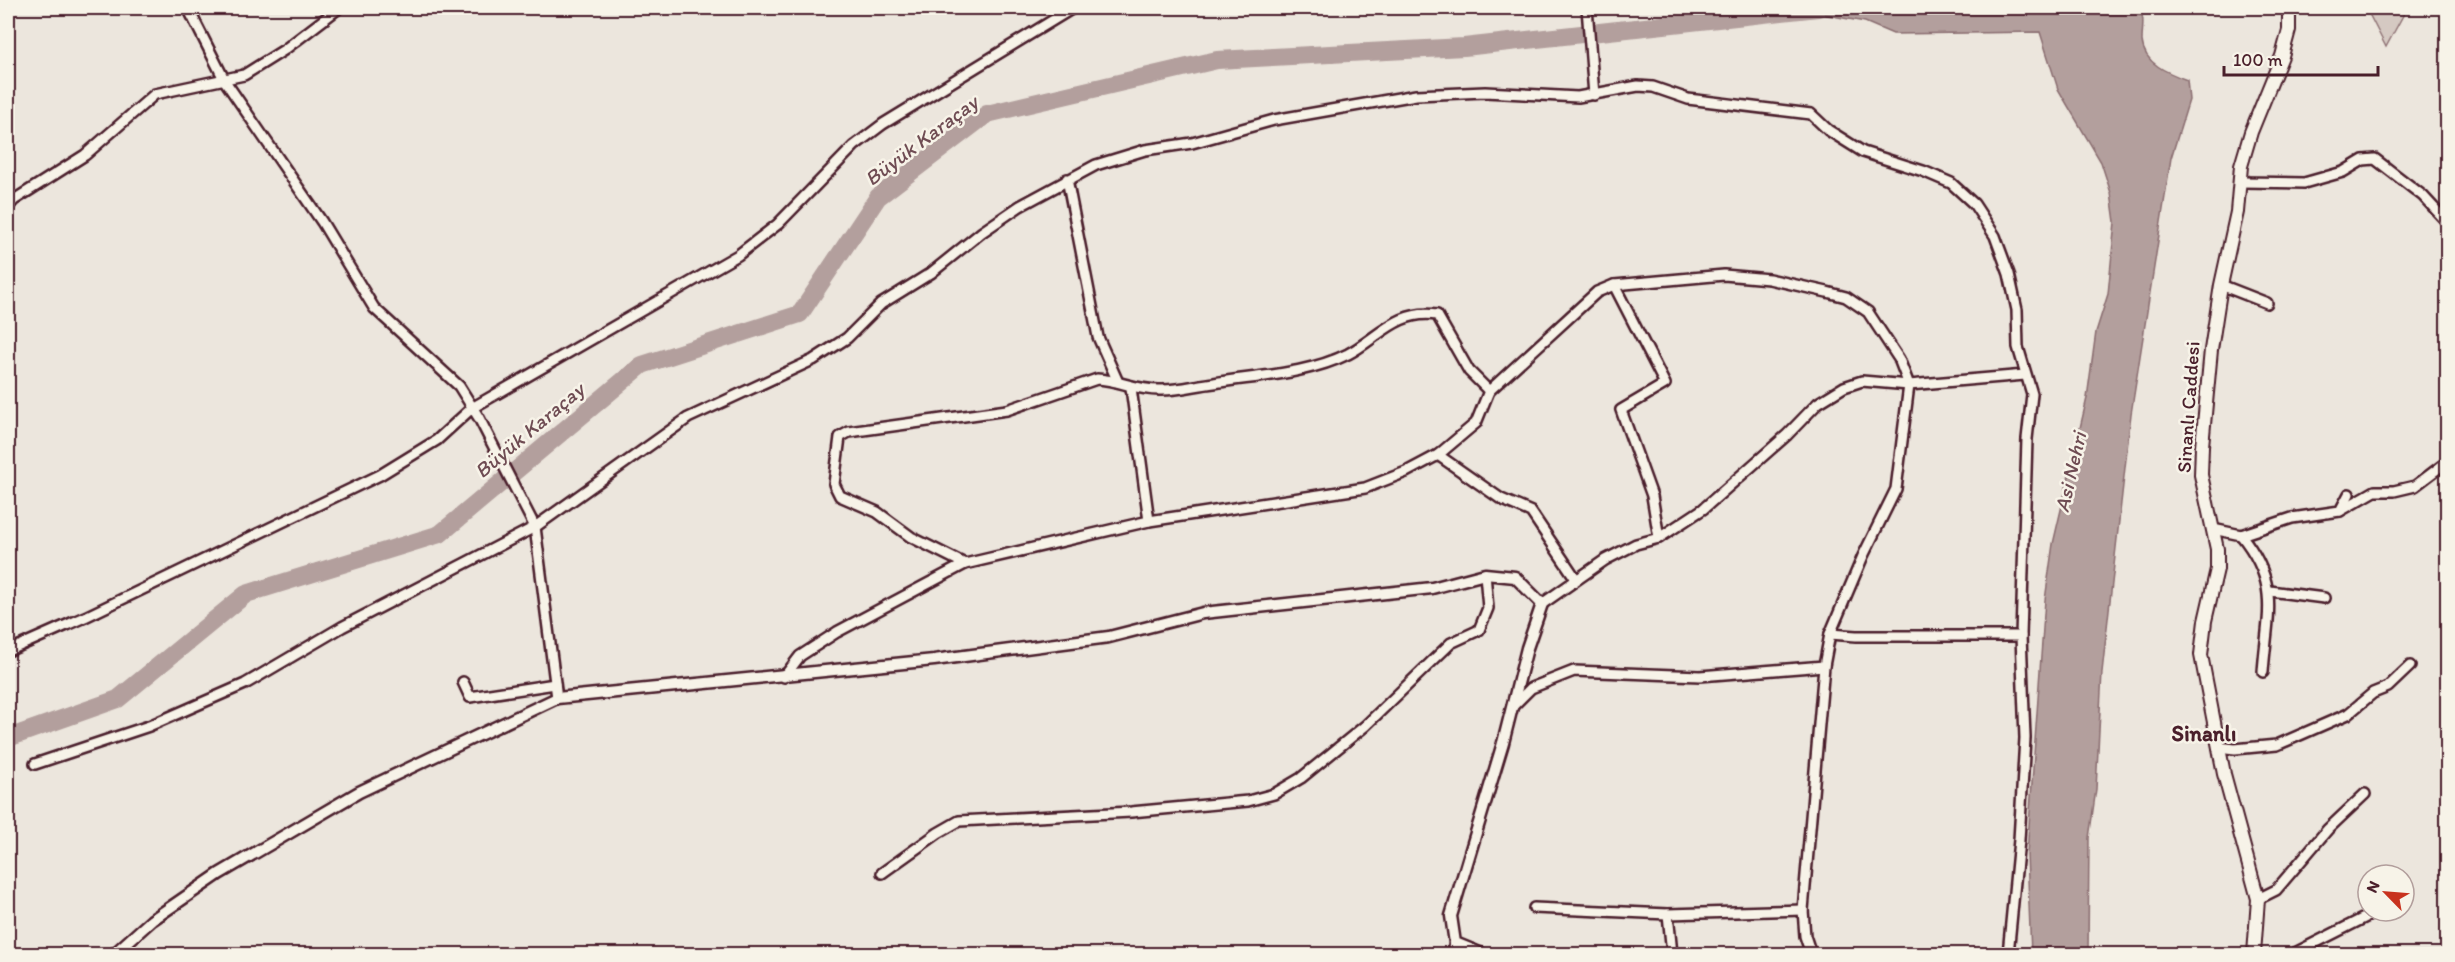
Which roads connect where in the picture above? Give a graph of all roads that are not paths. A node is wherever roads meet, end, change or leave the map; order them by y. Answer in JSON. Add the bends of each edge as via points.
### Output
{"nodes":[{"id":1,"x":188,"y":8,"type":"edge"},
{"id":2,"x":339,"y":8,"type":"edge"},
{"id":3,"x":1073,"y":8,"type":"edge"},
{"id":4,"x":2289,"y":8,"type":"edge"},
{"id":5,"x":1588,"y":10,"type":"edge"},
{"id":6,"x":225,"y":81,"type":"junction"},
{"id":7,"x":1594,"y":95,"type":"junction"},
{"id":8,"x":1067,"y":179,"type":"junction"},
{"id":9,"x":2241,"y":182,"type":"junction"},
{"id":10,"x":8,"y":207,"type":"edge"},
{"id":11,"x":2448,"y":223,"type":"edge"},
{"id":12,"x":1614,"y":285,"type":"junction"},
{"id":13,"x":2221,"y":285,"type":"junction"},
{"id":14,"x":2267,"y":303,"type":"dead end"},
{"id":15,"x":2025,"y":375,"type":"junction"},
{"id":16,"x":1118,"y":382,"type":"junction"},
{"id":17,"x":1909,"y":385,"type":"junction"},
{"id":18,"x":1131,"y":388,"type":"junction"},
{"id":19,"x":1489,"y":391,"type":"junction"},
{"id":20,"x":472,"y":408,"type":"junction"},
{"id":21,"x":1438,"y":454,"type":"junction"},
{"id":22,"x":2448,"y":461,"type":"edge"},
{"id":23,"x":2349,"y":494,"type":"dead end"},
{"id":24,"x":2340,"y":511,"type":"junction"},
{"id":25,"x":1149,"y":521,"type":"junction"},
{"id":26,"x":535,"y":527,"type":"junction"},
{"id":27,"x":2213,"y":529,"type":"junction"},
{"id":28,"x":2241,"y":536,"type":"junction"},
{"id":29,"x":1659,"y":538,"type":"junction"},
{"id":30,"x":965,"y":564,"type":"junction"},
{"id":31,"x":1485,"y":574,"type":"junction"},
{"id":32,"x":1576,"y":579,"type":"junction"},
{"id":33,"x":2270,"y":591,"type":"junction"},
{"id":34,"x":2324,"y":598,"type":"dead end"},
{"id":35,"x":1542,"y":604,"type":"junction"},
{"id":36,"x":1830,"y":634,"type":"junction"},
{"id":37,"x":2021,"y":636,"type":"junction"},
{"id":38,"x":8,"y":651,"type":"edge"},
{"id":39,"x":1824,"y":666,"type":"junction"},
{"id":40,"x":2410,"y":666,"type":"dead end"},
{"id":41,"x":2263,"y":672,"type":"dead end"},
{"id":42,"x":784,"y":677,"type":"junction"},
{"id":43,"x":463,"y":682,"type":"dead end"},
{"id":44,"x":555,"y":684,"type":"junction"},
{"id":45,"x":557,"y":698,"type":"junction"},
{"id":46,"x":1514,"y":706,"type":"junction"},
{"id":47,"x":2218,"y":747,"type":"junction"},
{"id":48,"x":34,"y":764,"type":"dead end"},
{"id":49,"x":2365,"y":794,"type":"dead end"},
{"id":50,"x":882,"y":873,"type":"dead end"},
{"id":51,"x":2258,"y":899,"type":"junction"},
{"id":52,"x":1534,"y":908,"type":"dead end"},
{"id":53,"x":1803,"y":910,"type":"junction"},
{"id":54,"x":1668,"y":914,"type":"junction"},
{"id":55,"x":2356,"y":922,"type":"edge"},
{"id":56,"x":1455,"y":942,"type":"junction"},
{"id":57,"x":114,"y":954,"type":"edge"},
{"id":58,"x":1452,"y":954,"type":"edge"},
{"id":59,"x":1482,"y":954,"type":"edge"},
{"id":60,"x":1672,"y":954,"type":"edge"},
{"id":61,"x":1811,"y":954,"type":"edge"},
{"id":62,"x":2008,"y":954,"type":"edge"},
{"id":63,"x":2254,"y":954,"type":"edge"},
{"id":64,"x":2293,"y":954,"type":"edge"}],
"edges":[{"from":1,"to":6,"type":"street"},
{"from":2,"to":6,"type":"street","via":[[284,50],[244,75]]},
{"from":3,"to":20,"type":"street","via":[[883,124],[854,146],[778,224],[738,255]]},
{"from":4,"to":9,"type":"main road","name":"Sinanlı Caddesi","via":[[2283,56],[2251,132],[2241,166]]},
{"from":5,"to":7,"type":"street"},
{"from":6,"to":10,"type":"street","via":[[155,94],[85,155]]},
{"from":6,"to":20,"type":"street","via":[[322,222],[374,308],[459,386]]},
{"from":7,"to":8,"type":"street","via":[[1416,95],[1274,120],[1192,143],[1145,150]]},
{"from":7,"to":15,"type":"street","via":[[1638,86],[1653,87],[1688,99],[1811,114],[1863,153],[1952,183],[1974,204],[1995,236],[2017,310],[2018,347]]},
{"from":8,"to":16,"type":"street","via":[[1098,337]]},
{"from":8,"to":26,"type":"street","via":[[1020,206],[931,273],[881,304],[847,338],[813,360],[688,418]]},
{"from":9,"to":11,"type":"street","via":[[2304,183],[2375,159],[2423,196]]},
{"from":9,"to":13,"type":"main road","name":"Sinanlı Caddesi"},
{"from":12,"to":17,"type":"street","via":[[1724,275],[1769,279],[1846,297],[1868,312],[1899,359]]},
{"from":12,"to":19,"type":"street","via":[[1589,298]]},
{"from":12,"to":29,"type":"street","via":[[1665,384],[1621,410],[1652,496]]},
{"from":13,"to":14,"type":"street"},
{"from":13,"to":27,"type":"main road","name":"Sinanlı Caddesi","via":[[2204,409],[2201,476]]},
{"from":15,"to":17,"type":"street"},
{"from":15,"to":37,"type":"street","via":[[2032,394]]},
{"from":16,"to":18,"type":"street"},
{"from":16,"to":30,"type":"street","via":[[1097,379],[1007,410],[849,432],[840,437],[834,484],[840,496],[877,512],[911,537]]},
{"from":17,"to":29,"type":"street","via":[[1862,381],[1818,402],[1787,435],[1703,509]]},
{"from":17,"to":36,"type":"street","via":[[1896,489]]},
{"from":18,"to":19,"type":"street","via":[[1161,390],[1305,369],[1348,354],[1382,328],[1423,312],[1437,315],[1469,371]]},
{"from":18,"to":25,"type":"street"},
{"from":19,"to":21,"type":"street","via":[[1476,423]]},
{"from":20,"to":26,"type":"street"},
{"from":20,"to":38,"type":"street","via":[[437,440],[380,475]]},
{"from":21,"to":25,"type":"street","via":[[1365,488]]},
{"from":21,"to":32,"type":"street","via":[[1501,499],[1531,512]]},
{"from":22,"to":24,"type":"street","via":[[2415,486],[2375,491]]},
{"from":23,"to":24,"type":"street"},
{"from":24,"to":28,"type":"street","via":[[2292,518]]},
{"from":25,"to":30,"type":"street"},
{"from":26,"to":44,"type":"street"},
{"from":26,"to":48,"type":"street","via":[[342,627],[245,684],[149,726]]},
{"from":27,"to":28,"type":"street"},
{"from":27,"to":47,"type":"main road","name":"Sinanlı Caddesi","via":[[2217,569],[2201,655]]},
{"from":28,"to":33,"type":"street","via":[[2256,555]]},
{"from":29,"to":32,"type":"street","via":[[1636,544]]},
{"from":30,"to":42,"type":"street","via":[[837,632],[800,656]]},
{"from":31,"to":35,"type":"street","via":[[1515,577]]},
{"from":31,"to":42,"type":"street","via":[[1432,588],[1203,613],[1109,637]]},
{"from":31,"to":50,"type":"street","via":[[1488,608],[1479,630],[1451,643],[1365,726],[1301,778],[1274,794],[1248,801],[1131,812],[959,821]]},
{"from":32,"to":35,"type":"street"},
{"from":33,"to":34,"type":"street"},
{"from":33,"to":41,"type":"street"},
{"from":35,"to":46,"type":"street"},
{"from":36,"to":37,"type":"street"},
{"from":36,"to":39,"type":"street"},
{"from":37,"to":62,"type":"street","via":[[2025,738]]},
{"from":39,"to":46,"type":"street","via":[[1700,676],[1574,671],[1531,688]]},
{"from":39,"to":53,"type":"street"},
{"from":40,"to":47,"type":"street","via":[[2388,687],[2373,693],[2348,714],[2277,745]]},
{"from":42,"to":45,"type":"street"},
{"from":43,"to":44,"type":"street","via":[[470,697]]},
{"from":44,"to":45,"type":"street"},
{"from":45,"to":57,"type":"street","via":[[359,792],[219,874],[152,920]]},
{"from":46,"to":56,"type":"street","via":[[1451,916]]},
{"from":47,"to":51,"type":"main road","name":"Sinanlı Caddesi"},
{"from":49,"to":51,"type":"street","via":[[2328,829],[2277,890]]},
{"from":51,"to":63,"type":"main road","name":"Sinanlı Caddesi"},
{"from":52,"to":54,"type":"street"},
{"from":53,"to":54,"type":"street"},
{"from":53,"to":61,"type":"street"},
{"from":54,"to":60,"type":"street"},
{"from":55,"to":64,"type":"street"},
{"from":56,"to":58,"type":"street"},
{"from":56,"to":59,"type":"street"}]}
